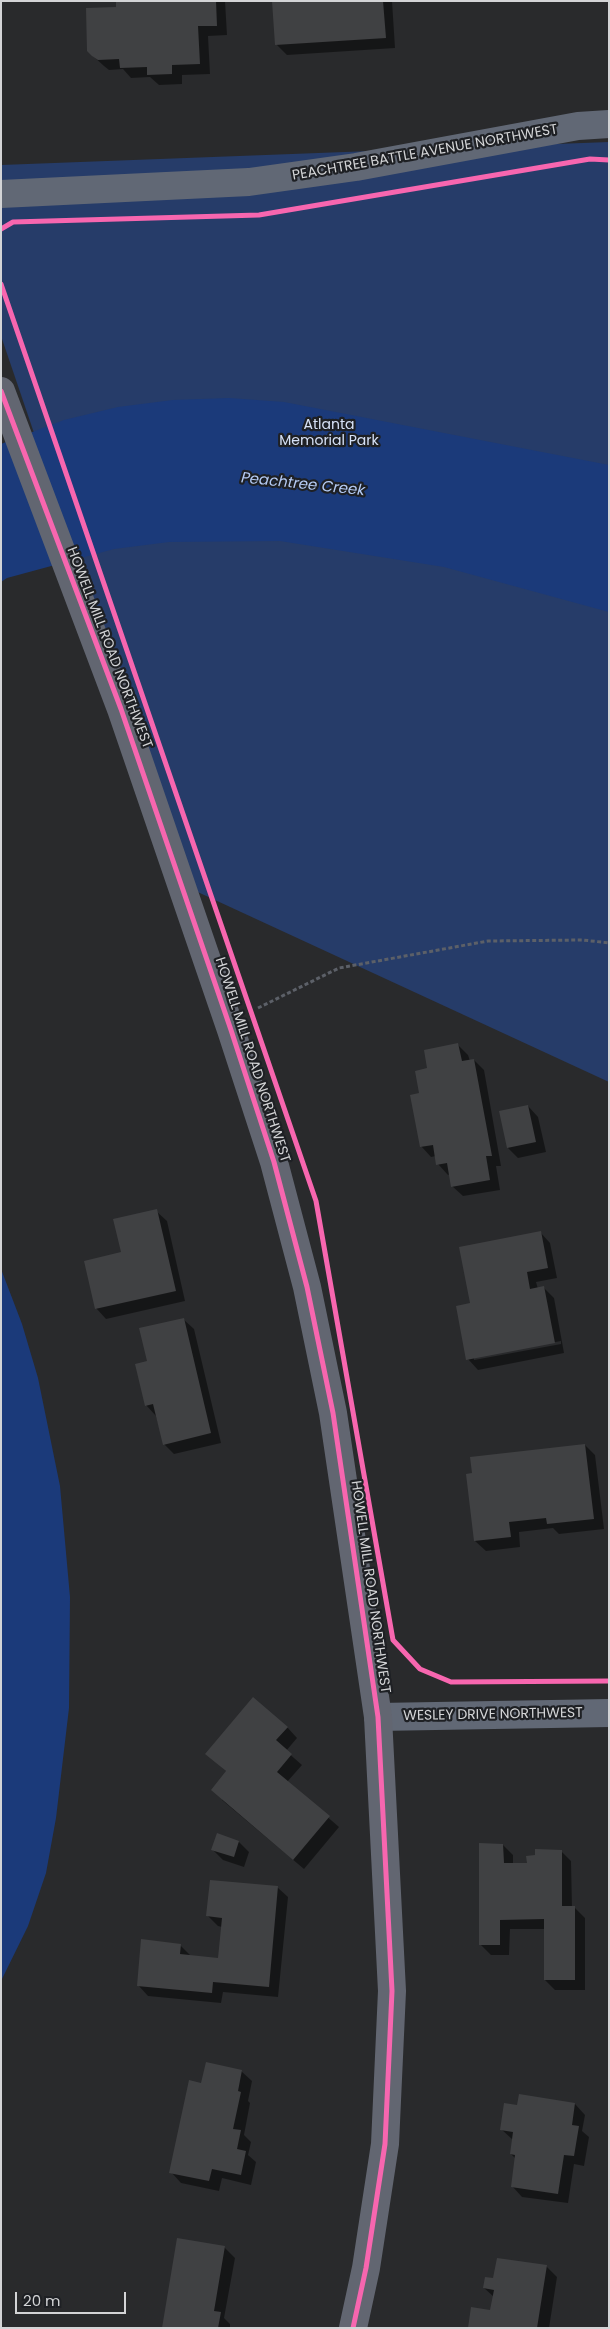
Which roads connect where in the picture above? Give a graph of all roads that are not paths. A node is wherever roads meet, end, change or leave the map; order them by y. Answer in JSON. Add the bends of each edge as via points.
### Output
{"nodes":[{"id":1,"x":609,"y":124,"type":"edge"},
{"id":2,"x":1,"y":194,"type":"edge"},
{"id":3,"x":1,"y":391,"type":"edge"},
{"id":4,"x":609,"y":1713,"type":"edge"},
{"id":5,"x":378,"y":1717,"type":"junction"},
{"id":6,"x":353,"y":2328,"type":"edge"}],
"edges":[{"from":1,"to":2,"type":"street","name":"PEACHTREE BATTLE AVENUE NORTHWEST","via":[[578,126],[356,167],[249,182]]},
{"from":3,"to":5,"type":"main road","name":"HOWELL MILL ROAD NORTHWEST","via":[[121,709],[274,1162],[307,1287],[333,1413]]},
{"from":4,"to":5,"type":"street","name":"WESLEY DRIVE NORTHWEST"},
{"from":5,"to":6,"type":"main road","name":"HOWELL MILL ROAD NORTHWEST","via":[[392,2000],[385,2144],[366,2268]]}]}
